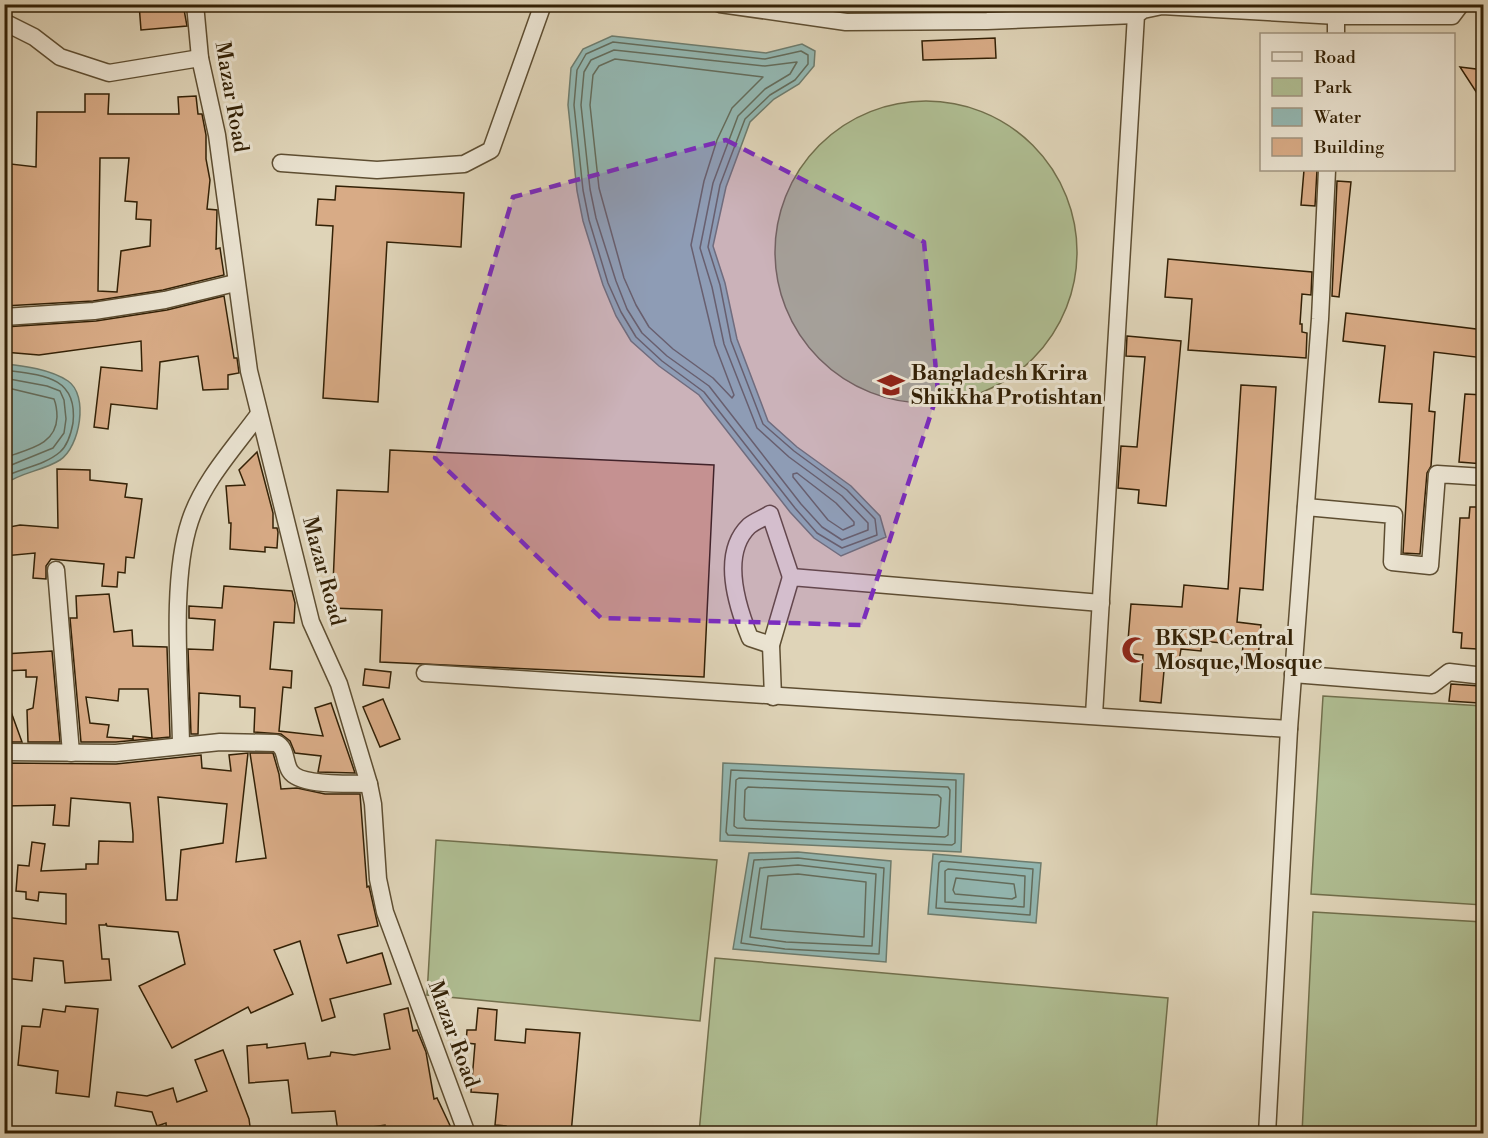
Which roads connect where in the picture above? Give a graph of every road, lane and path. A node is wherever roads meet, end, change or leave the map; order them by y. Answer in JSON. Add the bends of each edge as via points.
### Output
{"nodes":[{"id":1,"x":195,"y":4,"type":"edge"},
{"id":2,"x":543,"y":4,"type":"edge"},
{"id":3,"x":720,"y":4,"type":"edge"},
{"id":4,"x":1461,"y":4,"type":"edge"},
{"id":5,"x":1234,"y":7,"type":"edge"},
{"id":6,"x":1135,"y":10,"type":"edge"},
{"id":7,"x":1336,"y":10,"type":"edge"},
{"id":8,"x":4,"y":22,"type":"edge"},
{"id":9,"x":1336,"y":33,"type":"edge"},
{"id":10,"x":200,"y":58,"type":"junction"},
{"id":11,"x":281,"y":163,"type":"dead end"},
{"id":12,"x":1328,"y":171,"type":"edge"},
{"id":13,"x":235,"y":283,"type":"junction"},
{"id":14,"x":4,"y":317,"type":"edge"},
{"id":15,"x":259,"y":414,"type":"junction"},
{"id":16,"x":1484,"y":477,"type":"edge"},
{"id":17,"x":1306,"y":507,"type":"junction"},
{"id":18,"x":56,"y":570,"type":"dead end"},
{"id":19,"x":791,"y":578,"type":"junction"},
{"id":20,"x":1101,"y":603,"type":"junction"},
{"id":21,"x":771,"y":645,"type":"junction"},
{"id":22,"x":425,"y":673,"type":"dead end"},
{"id":23,"x":1293,"y":674,"type":"junction"},
{"id":24,"x":1484,"y":676,"type":"edge"},
{"id":25,"x":773,"y":697,"type":"junction"},
{"id":26,"x":1094,"y":715,"type":"junction"},
{"id":27,"x":1289,"y":729,"type":"junction"},
{"id":28,"x":182,"y":744,"type":"junction"},
{"id":29,"x":4,"y":752,"type":"edge"},
{"id":30,"x":71,"y":753,"type":"junction"},
{"id":31,"x":369,"y":784,"type":"junction"},
{"id":32,"x":467,"y":1134,"type":"edge"},
{"id":33,"x":1268,"y":1134,"type":"edge"}],
"edges":[{"from":1,"to":10,"type":"street","name":"Mazar Road"},
{"from":2,"to":11,"type":"street","via":[[491,150],[464,164],[377,170]]},
{"from":3,"to":6,"type":"street","via":[[846,22],[987,21]]},
{"from":4,"to":7,"type":"street","via":[[1452,16]]},
{"from":5,"to":6,"type":"street","via":[[1162,6]]},
{"from":5,"to":7,"type":"street"},
{"from":6,"to":20,"type":"street"},
{"from":7,"to":9,"type":"street"},
{"from":8,"to":10,"type":"street","via":[[34,37],[60,57],[109,73]]},
{"from":10,"to":13,"type":"street","name":"Mazar Road","via":[[217,135]]},
{"from":12,"to":17,"type":"street"},
{"from":13,"to":14,"type":"street","via":[[165,300],[94,311]]},
{"from":13,"to":15,"type":"street","name":"Mazar Road"},
{"from":15,"to":28,"type":"street","via":[[202,493],[184,546],[178,614]]},
{"from":15,"to":31,"type":"street","name":"Mazar Road","via":[[311,622],[339,684]]},
{"from":16,"to":17,"type":"street","via":[[1437,474],[1430,566],[1392,562],[1394,514]]},
{"from":17,"to":23,"type":"street"},
{"from":18,"to":30,"type":"street"},
{"from":19,"to":20,"type":"street"},
{"from":19,"to":21,"type":"street"},
{"from":19,"to":21,"type":"street","via":[[770,514],[749,526],[736,547],[734,584],[750,638]]},
{"from":20,"to":26,"type":"street"},
{"from":21,"to":25,"type":"street"},
{"from":22,"to":25,"type":"street"},
{"from":23,"to":24,"type":"street","via":[[1432,685],[1449,672]]},
{"from":23,"to":27,"type":"street"},
{"from":25,"to":26,"type":"street"},
{"from":26,"to":27,"type":"street"},
{"from":27,"to":33,"type":"street"},
{"from":28,"to":30,"type":"street","via":[[137,752]]},
{"from":28,"to":31,"type":"street","via":[[276,742],[283,748],[290,771],[298,778]]},
{"from":29,"to":30,"type":"street"},
{"from":31,"to":32,"type":"street","name":"Mazar Road","via":[[385,912]]}]}
